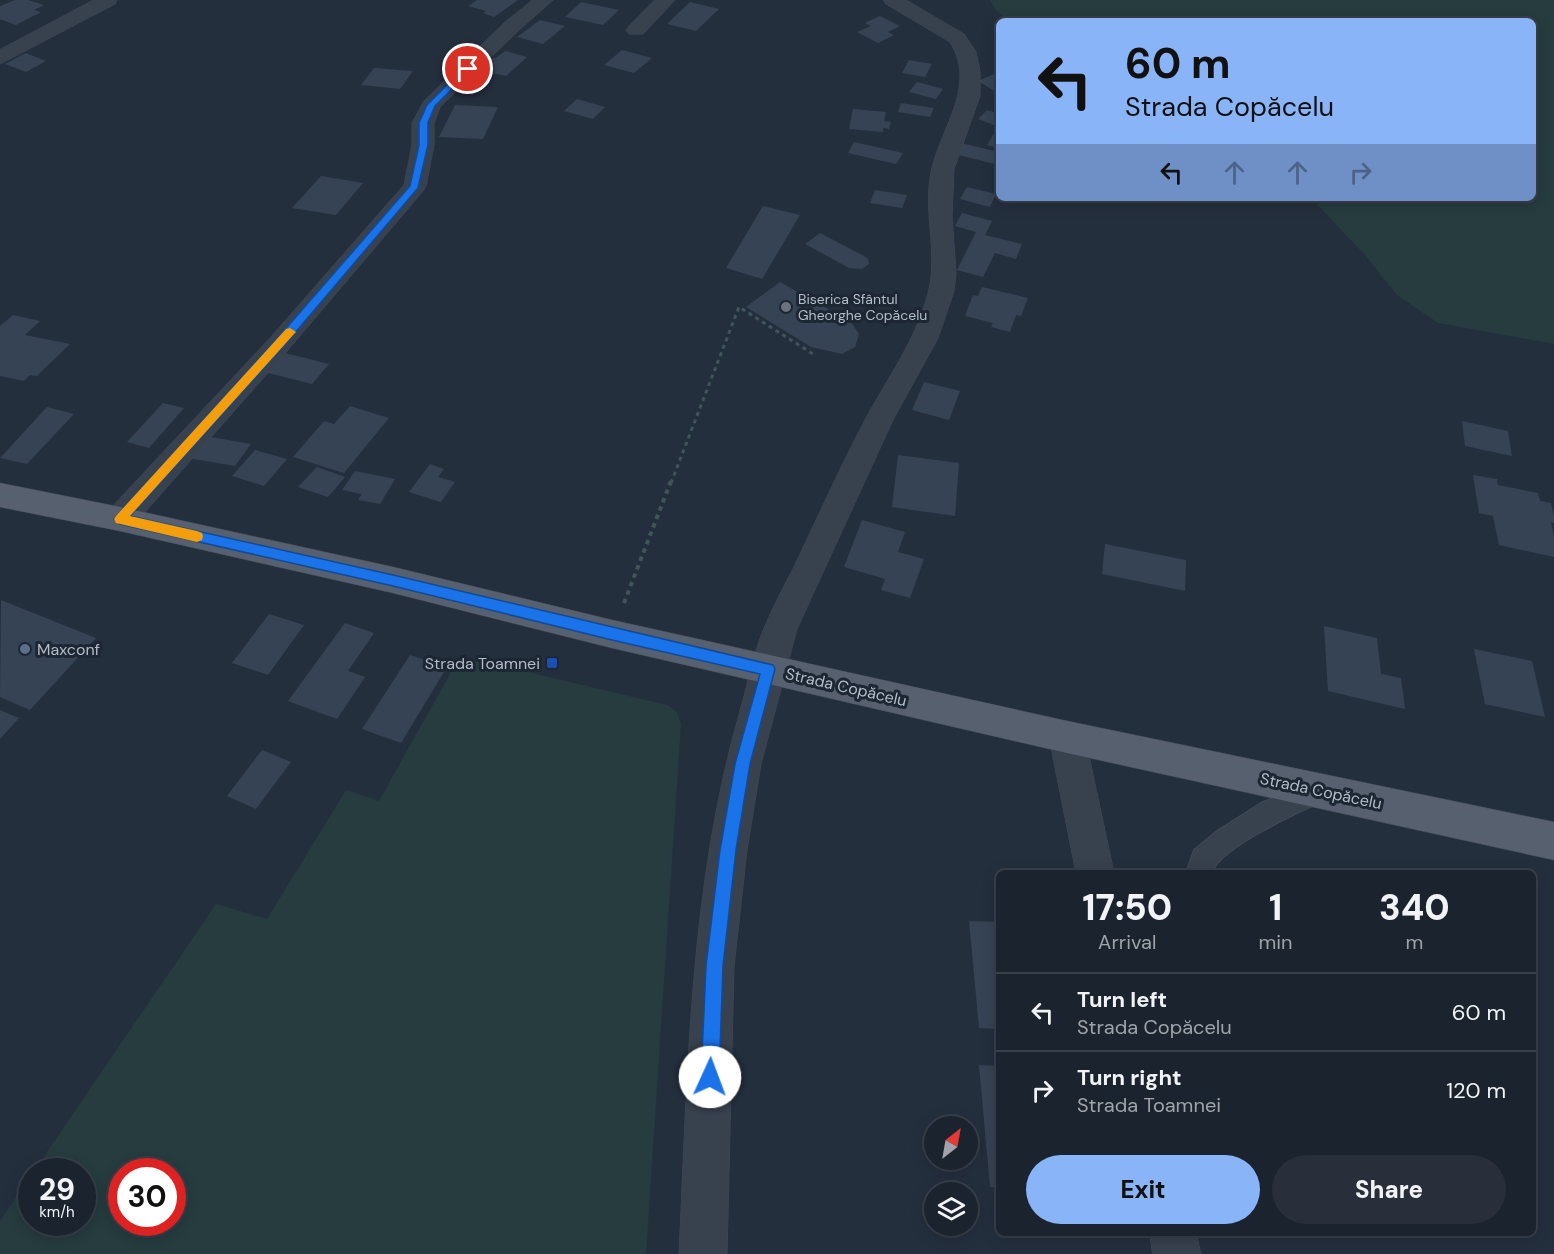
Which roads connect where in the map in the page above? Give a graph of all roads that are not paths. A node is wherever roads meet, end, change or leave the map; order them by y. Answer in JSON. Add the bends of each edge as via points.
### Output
{"nodes":[{"id":1,"x":108,"y":0,"type":"edge"},
{"id":2,"x":544,"y":0,"type":"edge"},
{"id":3,"x":666,"y":0,"type":"edge"},
{"id":4,"x":893,"y":0,"type":"edge"},
{"id":5,"x":636,"y":30,"type":"dead end"},
{"id":6,"x":0,"y":58,"type":"edge"},
{"id":7,"x":0,"y":495,"type":"edge"},
{"id":8,"x":120,"y":519,"type":"junction"},
{"id":9,"x":768,"y":669,"type":"junction"},
{"id":10,"x":1067,"y":737,"type":"junction"},
{"id":11,"x":1319,"y":791,"type":"junction"},
{"id":12,"x":1554,"y":841,"type":"edge"},
{"id":13,"x":1094,"y":870,"type":"edge"},
{"id":14,"x":1200,"y":870,"type":"edge"},
{"id":15,"x":1174,"y":1236,"type":"edge"},
{"id":16,"x":703,"y":1254,"type":"edge"},
{"id":17,"x":1177,"y":1254,"type":"edge"}],
"edges":[{"from":1,"to":6,"type":"street"},
{"from":2,"to":8,"type":"street","via":[[431,105],[423,123],[415,186]]},
{"from":3,"to":5,"type":"street"},
{"from":4,"to":9,"type":"street","via":[[957,38],[966,52],[970,72],[970,96],[943,169],[941,291],[925,338],[879,420],[780,629]]},
{"from":7,"to":8,"type":"main road","name":"Strada Copăcelu"},
{"from":8,"to":9,"type":"main road","name":"Strada Copăcelu"},
{"from":9,"to":10,"type":"main road","name":"Strada Copăcelu"},
{"from":9,"to":16,"type":"street","via":[[743,764],[714,966]]},
{"from":10,"to":11,"type":"main road","name":"Strada Copăcelu"},
{"from":10,"to":13,"type":"street"},
{"from":11,"to":12,"type":"main road","name":"Strada Copăcelu"},
{"from":11,"to":14,"type":"lane","via":[[1270,812],[1226,840],[1203,859]]},
{"from":15,"to":17,"type":"street"}]}
